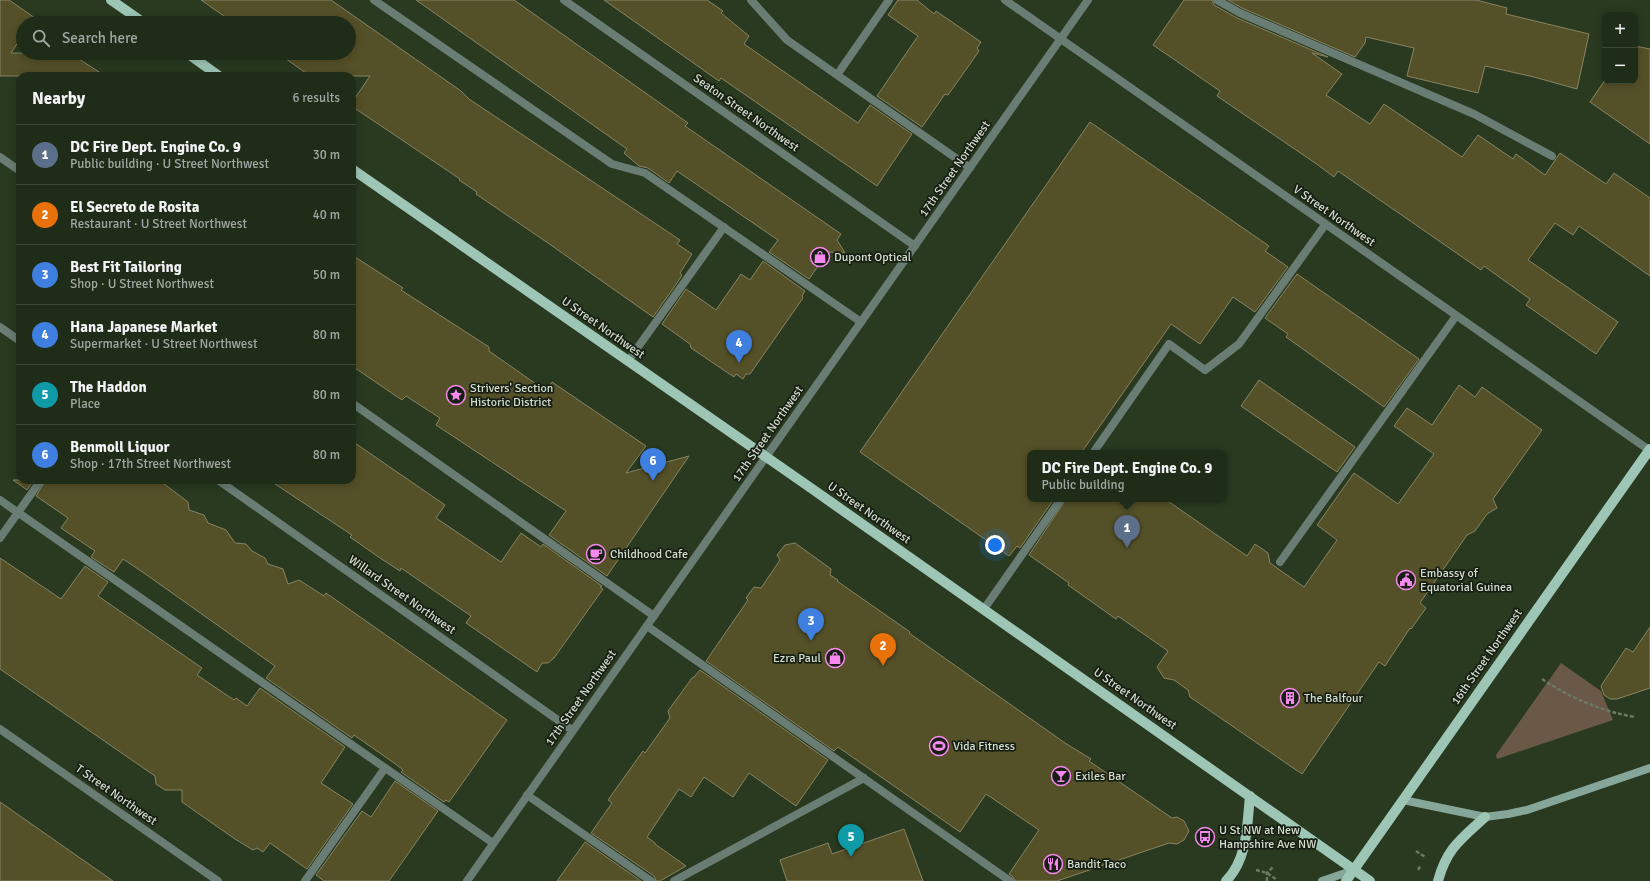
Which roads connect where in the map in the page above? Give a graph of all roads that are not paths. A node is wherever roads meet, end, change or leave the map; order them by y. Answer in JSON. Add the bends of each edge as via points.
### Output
{"nodes":[{"id":1,"x":111,"y":0,"type":"edge"},
{"id":2,"x":374,"y":0,"type":"edge"},
{"id":3,"x":564,"y":0,"type":"edge"},
{"id":4,"x":751,"y":0,"type":"edge"},
{"id":5,"x":889,"y":0,"type":"edge"},
{"id":6,"x":1004,"y":0,"type":"edge"},
{"id":7,"x":1088,"y":0,"type":"edge"},
{"id":8,"x":1217,"y":0,"type":"edge"},
{"id":9,"x":134,"y":16,"type":"edge"},
{"id":10,"x":1060,"y":40,"type":"junction"},
{"id":11,"x":197,"y":60,"type":"edge"},
{"id":12,"x":213,"y":72,"type":"edge"},
{"id":13,"x":837,"y":75,"type":"junction"},
{"id":14,"x":1552,"y":156,"type":"dead end"},
{"id":15,"x":0,"y":157,"type":"edge"},
{"id":16,"x":16,"y":168,"type":"edge"},
{"id":17,"x":970,"y":168,"type":"junction"},
{"id":18,"x":356,"y":172,"type":"edge"},
{"id":19,"x":1325,"y":225,"type":"junction"},
{"id":20,"x":724,"y":226,"type":"junction"},
{"id":21,"x":915,"y":246,"type":"junction"},
{"id":22,"x":1456,"y":316,"type":"junction"},
{"id":23,"x":861,"y":322,"type":"junction"},
{"id":24,"x":0,"y":327,"type":"edge"},
{"id":25,"x":16,"y":338,"type":"edge"},
{"id":26,"x":628,"y":361,"type":"junction"},
{"id":27,"x":356,"y":406,"type":"edge"},
{"id":28,"x":1095,"y":450,"type":"edge"},
{"id":29,"x":1650,"y":450,"type":"edge"},
{"id":30,"x":766,"y":458,"type":"junction"},
{"id":31,"x":38,"y":484,"type":"edge"},
{"id":32,"x":224,"y":484,"type":"edge"},
{"id":33,"x":0,"y":500,"type":"edge"},
{"id":34,"x":1058,"y":502,"type":"edge"},
{"id":35,"x":18,"y":512,"type":"junction"},
{"id":36,"x":0,"y":538,"type":"edge"},
{"id":37,"x":1280,"y":562,"type":"dead end"},
{"id":38,"x":984,"y":609,"type":"junction"},
{"id":39,"x":654,"y":616,"type":"junction"},
{"id":40,"x":647,"y":626,"type":"junction"},
{"id":41,"x":0,"y":729,"type":"edge"},
{"id":42,"x":572,"y":730,"type":"junction"},
{"id":43,"x":385,"y":768,"type":"junction"},
{"id":44,"x":1650,"y":768,"type":"edge"},
{"id":45,"x":864,"y":778,"type":"junction"},
{"id":46,"x":528,"y":795,"type":"junction"},
{"id":47,"x":1250,"y":796,"type":"junction"},
{"id":48,"x":1403,"y":800,"type":"junction"},
{"id":49,"x":1485,"y":817,"type":"junction"},
{"id":50,"x":493,"y":844,"type":"junction"},
{"id":51,"x":1354,"y":870,"type":"junction"},
{"id":52,"x":218,"y":881,"type":"edge"},
{"id":53,"x":305,"y":881,"type":"edge"},
{"id":54,"x":467,"y":881,"type":"edge"},
{"id":55,"x":651,"y":881,"type":"edge"},
{"id":56,"x":674,"y":881,"type":"edge"},
{"id":57,"x":1010,"y":881,"type":"edge"},
{"id":58,"x":1226,"y":881,"type":"edge"},
{"id":59,"x":1322,"y":881,"type":"edge"},
{"id":60,"x":1346,"y":881,"type":"edge"},
{"id":61,"x":1370,"y":881,"type":"edge"},
{"id":62,"x":1438,"y":881,"type":"edge"}],
"edges":[{"from":1,"to":9,"type":"main road"},
{"from":2,"to":20,"type":"street","via":[[612,164],[646,173]]},
{"from":3,"to":21,"type":"street","name":"Seaton Street Northwest"},
{"from":4,"to":13,"type":"street","via":[[787,40]]},
{"from":5,"to":13,"type":"street"},
{"from":6,"to":10,"type":"street","name":"V Street Northwest"},
{"from":7,"to":10,"type":"street","name":"17th Street Northwest"},
{"from":8,"to":14,"type":"street","via":[[1240,13],[1474,114]]},
{"from":10,"to":17,"type":"street","name":"17th Street Northwest"},
{"from":10,"to":19,"type":"street","name":"V Street Northwest"},
{"from":11,"to":12,"type":"main road"},
{"from":13,"to":17,"type":"street"},
{"from":15,"to":16,"type":"street"},
{"from":17,"to":21,"type":"street","name":"17th Street Northwest"},
{"from":18,"to":26,"type":"main road","name":"U Street Northwest"},
{"from":19,"to":22,"type":"street","name":"V Street Northwest"},
{"from":19,"to":28,"type":"street","via":[[1239,344],[1205,370],[1169,344]]},
{"from":20,"to":23,"type":"street"},
{"from":20,"to":26,"type":"street"},
{"from":21,"to":23,"type":"street","name":"17th Street Northwest"},
{"from":22,"to":29,"type":"street","name":"V Street Northwest"},
{"from":22,"to":37,"type":"street"},
{"from":23,"to":30,"type":"street","name":"17th Street Northwest"},
{"from":24,"to":25,"type":"street"},
{"from":26,"to":30,"type":"main road","name":"U Street Northwest"},
{"from":27,"to":39,"type":"street"},
{"from":29,"to":48,"type":"main road","name":"16th Street Northwest"},
{"from":30,"to":38,"type":"main road","name":"U Street Northwest"},
{"from":30,"to":39,"type":"street","name":"17th Street Northwest"},
{"from":31,"to":35,"type":"street"},
{"from":32,"to":42,"type":"street","name":"Willard Street Northwest"},
{"from":33,"to":35,"type":"street"},
{"from":34,"to":38,"type":"street"},
{"from":35,"to":36,"type":"street"},
{"from":35,"to":43,"type":"street"},
{"from":38,"to":47,"type":"main road","name":"U Street Northwest"},
{"from":39,"to":40,"type":"street","name":"17th Street Northwest"},
{"from":40,"to":42,"type":"street","name":"17th Street Northwest"},
{"from":40,"to":45,"type":"street"},
{"from":41,"to":52,"type":"street","name":"T Street Northwest"},
{"from":42,"to":46,"type":"street","name":"17th Street Northwest"},
{"from":43,"to":50,"type":"street"},
{"from":43,"to":53,"type":"street"},
{"from":44,"to":49,"type":"main road","via":[[1527,810]]},
{"from":45,"to":56,"type":"street"},
{"from":45,"to":57,"type":"street"},
{"from":46,"to":50,"type":"street","name":"17th Street Northwest"},
{"from":46,"to":55,"type":"street"},
{"from":47,"to":51,"type":"main road","name":"U Street Northwest"},
{"from":47,"to":58,"type":"main road","via":[[1245,843],[1239,860]]},
{"from":48,"to":49,"type":"main road"},
{"from":48,"to":51,"type":"main road","name":"16th Street Northwest"},
{"from":49,"to":62,"type":"main road","via":[[1452,849]]},
{"from":50,"to":54,"type":"street","name":"17th Street Northwest"},
{"from":51,"to":59,"type":"main road"},
{"from":51,"to":60,"type":"main road","name":"16th Street Northwest"},
{"from":51,"to":61,"type":"main road","name":"U Street Northwest"}]}
